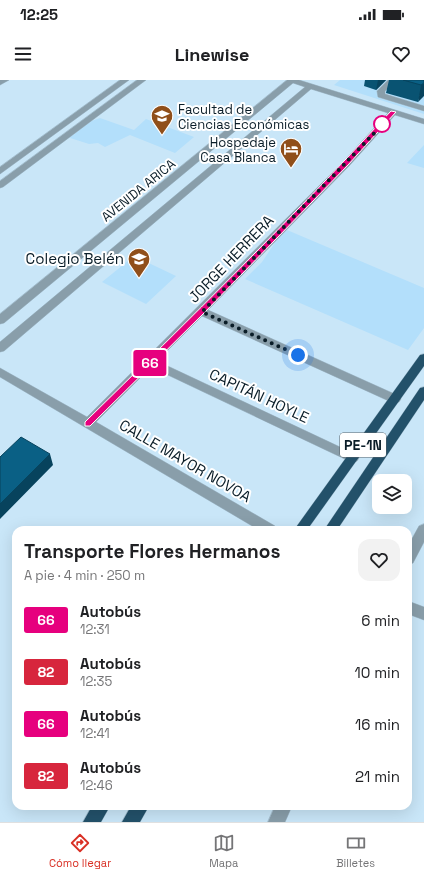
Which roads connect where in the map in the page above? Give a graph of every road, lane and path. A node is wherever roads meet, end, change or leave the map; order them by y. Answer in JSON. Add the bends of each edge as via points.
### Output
{"nodes":[{"id":1,"x":5,"y":80,"type":"edge"},
{"id":2,"x":125,"y":80,"type":"edge"},
{"id":3,"x":142,"y":80,"type":"edge"},
{"id":4,"x":392,"y":80,"type":"edge"},
{"id":5,"x":300,"y":82,"type":"edge"},
{"id":6,"x":0,"y":83,"type":"edge"},
{"id":7,"x":424,"y":108,"type":"edge"},
{"id":8,"x":393,"y":112,"type":"junction"},
{"id":9,"x":424,"y":122,"type":"edge"},
{"id":10,"x":0,"y":171,"type":"edge"},
{"id":11,"x":0,"y":185,"type":"edge"},
{"id":12,"x":202,"y":312,"type":"junction"},
{"id":13,"x":0,"y":320,"type":"edge"},
{"id":14,"x":0,"y":348,"type":"edge"},
{"id":15,"x":424,"y":358,"type":"edge"},
{"id":16,"x":150,"y":362,"type":"junction"},
{"id":17,"x":0,"y":372,"type":"edge"},
{"id":18,"x":424,"y":391,"type":"edge"},
{"id":19,"x":395,"y":399,"type":"junction"},
{"id":20,"x":87,"y":424,"type":"junction"},
{"id":21,"x":353,"y":458,"type":"junction"},
{"id":22,"x":263,"y":526,"type":"edge"},
{"id":23,"x":303,"y":526,"type":"edge"},
{"id":24,"x":333,"y":526,"type":"edge"},
{"id":25,"x":424,"y":530,"type":"edge"},
{"id":26,"x":412,"y":552,"type":"edge"},
{"id":27,"x":412,"y":609,"type":"edge"},
{"id":28,"x":424,"y":614,"type":"edge"},
{"id":29,"x":99,"y":810,"type":"edge"},
{"id":30,"x":138,"y":810,"type":"edge"},
{"id":31,"x":282,"y":810,"type":"edge"},
{"id":32,"x":91,"y":822,"type":"edge"},
{"id":33,"x":130,"y":822,"type":"edge"},
{"id":34,"x":276,"y":822,"type":"edge"}],
"edges":[{"from":1,"to":6,"type":"street"},
{"from":2,"to":10,"type":"street"},
{"from":3,"to":11,"type":"street"},
{"from":4,"to":7,"type":"street","via":[[381,91],[382,95]]},
{"from":5,"to":8,"type":"street"},
{"from":5,"to":13,"type":"street","name":"AVENIDA ARICA"},
{"from":5,"to":14,"type":"street"},
{"from":8,"to":9,"type":"street"},
{"from":8,"to":12,"type":"street","name":"JORGE HERRERA"},
{"from":12,"to":16,"type":"street","name":"JORGE HERRERA"},
{"from":12,"to":19,"type":"street"},
{"from":15,"to":19,"type":"highway","number":"PE-1N"},
{"from":16,"to":20,"type":"street","name":"JORGE HERRERA"},
{"from":16,"to":21,"type":"street","name":"CAPITÁN HOYLE"},
{"from":17,"to":20,"type":"street","name":"CALLE MAYOR NOVOA"},
{"from":18,"to":24,"type":"highway","number":"PE-1N"},
{"from":19,"to":21,"type":"highway","number":"PE-1N"},
{"from":20,"to":22,"type":"street","name":"CALLE MAYOR NOVOA"},
{"from":21,"to":23,"type":"highway","number":"PE-1N"},
{"from":25,"to":26,"type":"street"},
{"from":27,"to":28,"type":"street"},
{"from":29,"to":32,"type":"highway"},
{"from":30,"to":33,"type":"highway"},
{"from":31,"to":34,"type":"street"}]}
